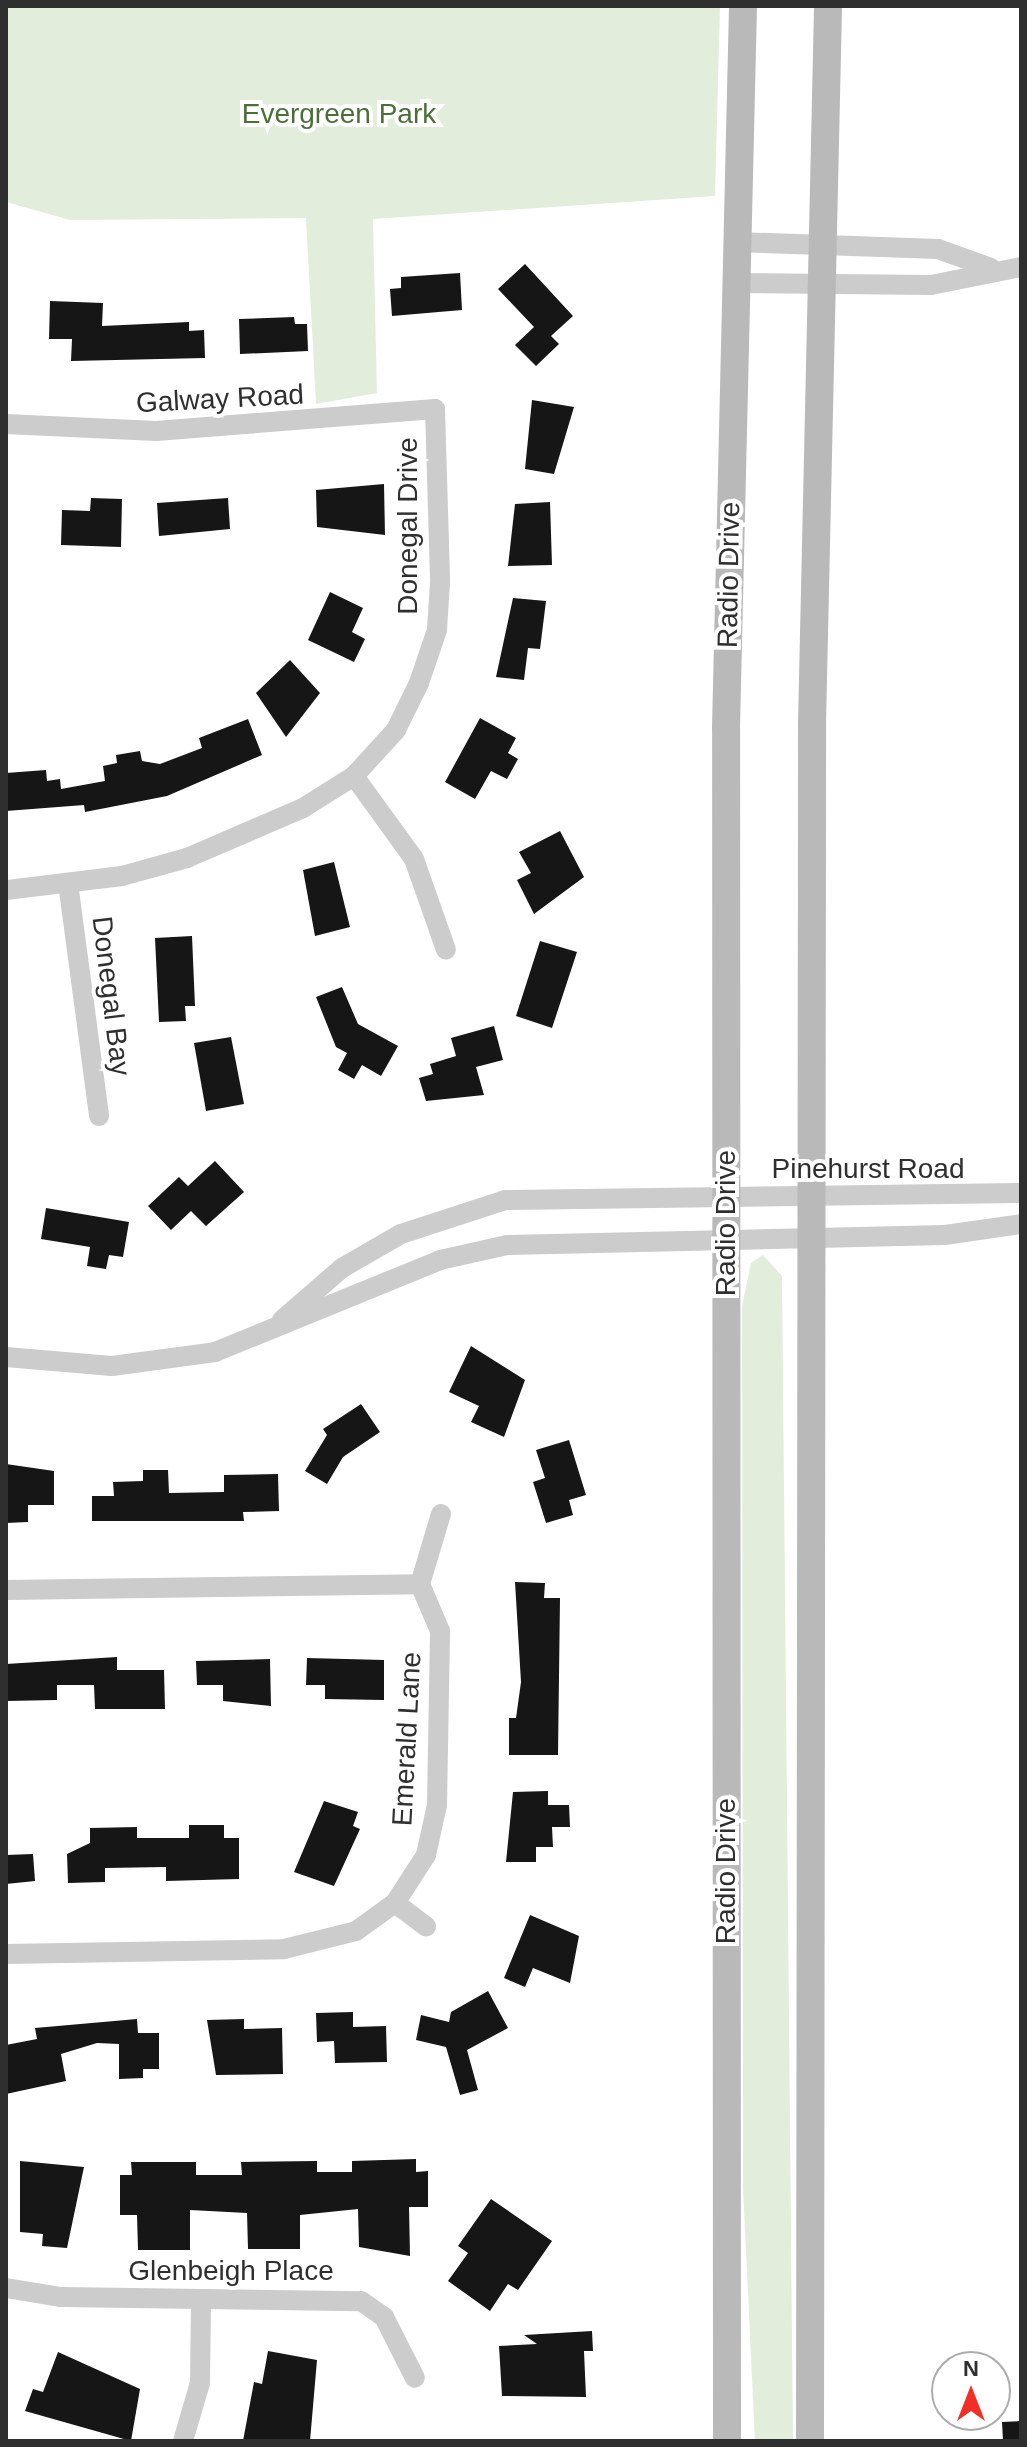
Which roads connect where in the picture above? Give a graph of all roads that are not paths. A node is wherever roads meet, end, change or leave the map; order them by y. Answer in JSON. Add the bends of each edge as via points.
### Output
{"nodes":[{"id":1,"x":743,"y":6,"type":"edge"},
{"id":2,"x":828,"y":6,"type":"edge"},
{"id":3,"x":737,"y":242,"type":"junction"},
{"id":4,"x":821,"y":244,"type":"junction"},
{"id":5,"x":1021,"y":267,"type":"edge"},
{"id":6,"x":991,"y":268,"type":"junction"},
{"id":7,"x":735,"y":283,"type":"junction"},
{"id":8,"x":820,"y":284,"type":"junction"},
{"id":9,"x":435,"y":409,"type":"joint"},
{"id":10,"x":6,"y":424,"type":"edge"},
{"id":11,"x":354,"y":776,"type":"junction"},
{"id":12,"x":68,"y":883,"type":"junction"},
{"id":13,"x":6,"y":890,"type":"edge"},
{"id":14,"x":446,"y":950,"type":"dead end"},
{"id":15,"x":99,"y":1116,"type":"dead end"},
{"id":16,"x":1021,"y":1193,"type":"edge"},
{"id":17,"x":726,"y":1196,"type":"junction"},
{"id":18,"x":811,"y":1198,"type":"junction"},
{"id":19,"x":1021,"y":1224,"type":"edge"},
{"id":20,"x":811,"y":1237,"type":"junction"},
{"id":21,"x":726,"y":1240,"type":"junction"},
{"id":22,"x":273,"y":1328,"type":"junction"},
{"id":23,"x":6,"y":1357,"type":"edge"},
{"id":24,"x":441,"y":1514,"type":"dead end"},
{"id":25,"x":420,"y":1584,"type":"junction"},
{"id":26,"x":6,"y":1590,"type":"edge"},
{"id":27,"x":395,"y":1903,"type":"junction"},
{"id":28,"x":426,"y":1926,"type":"dead end"},
{"id":29,"x":6,"y":1954,"type":"edge"},
{"id":30,"x":6,"y":2288,"type":"edge"},
{"id":31,"x":201,"y":2300,"type":"junction"},
{"id":32,"x":415,"y":2378,"type":"dead end"},
{"id":33,"x":183,"y":2441,"type":"edge"},
{"id":34,"x":727,"y":2441,"type":"edge"},
{"id":35,"x":810,"y":2441,"type":"edge"}],
"edges":[{"from":1,"to":3,"type":"main road","name":"Radio Drive"},
{"from":2,"to":4,"type":"main road"},
{"from":3,"to":4,"type":"street"},
{"from":3,"to":7,"type":"main road","name":"Radio Drive"},
{"from":4,"to":6,"type":"street","via":[[955,251]]},
{"from":4,"to":8,"type":"main road"},
{"from":5,"to":6,"type":"street"},
{"from":6,"to":8,"type":"street","via":[[931,285]]},
{"from":7,"to":8,"type":"street"},
{"from":7,"to":17,"type":"main road","name":"Radio Drive"},
{"from":8,"to":18,"type":"main road"},
{"from":9,"to":10,"type":"street","name":"Galway Road","via":[[156,431]]},
{"from":9,"to":11,"type":"street","name":"Donegal Drive","via":[[437,630],[396,730]]},
{"from":11,"to":12,"type":"street","name":"Donegal Drive","via":[[239,839],[122,876]]},
{"from":11,"to":14,"type":"street","via":[[414,859]]},
{"from":12,"to":13,"type":"street","name":"Donegal Drive"},
{"from":12,"to":15,"type":"street","name":"Donegal Bay"},
{"from":16,"to":18,"type":"street","name":"Pinehurst Road"},
{"from":17,"to":18,"type":"street","name":"Pinehurst Road"},
{"from":17,"to":21,"type":"main road","name":"Radio Drive"},
{"from":17,"to":22,"type":"street","name":"Pinehurst Road","via":[[560,1195],[463,1209],[342,1268]]},
{"from":18,"to":20,"type":"main road"},
{"from":19,"to":20,"type":"street","name":"Pinehurst Road","via":[[969,1233]]},
{"from":20,"to":21,"type":"street","name":"Pinehurst Road"},
{"from":20,"to":35,"type":"main road"},
{"from":21,"to":22,"type":"street","name":"Pinehurst Road","via":[[485,1248]]},
{"from":21,"to":34,"type":"main road","name":"Radio Drive"},
{"from":22,"to":23,"type":"street","name":"Pinehurst Road","via":[[215,1352],[169,1360],[112,1366]]},
{"from":24,"to":25,"type":"street"},
{"from":25,"to":26,"type":"street"},
{"from":25,"to":27,"type":"street","name":"Emerald Lane","via":[[440,1631],[437,1805],[426,1855]]},
{"from":27,"to":28,"type":"street"},
{"from":27,"to":29,"type":"street","name":"Emerald Lane","via":[[356,1931],[284,1949]]},
{"from":30,"to":31,"type":"street","name":"Glenbeigh Place"},
{"from":31,"to":32,"type":"street","name":"Glenbeigh Place","via":[[361,2301],[384,2317]]},
{"from":31,"to":33,"type":"street","via":[[200,2383]]}]}
